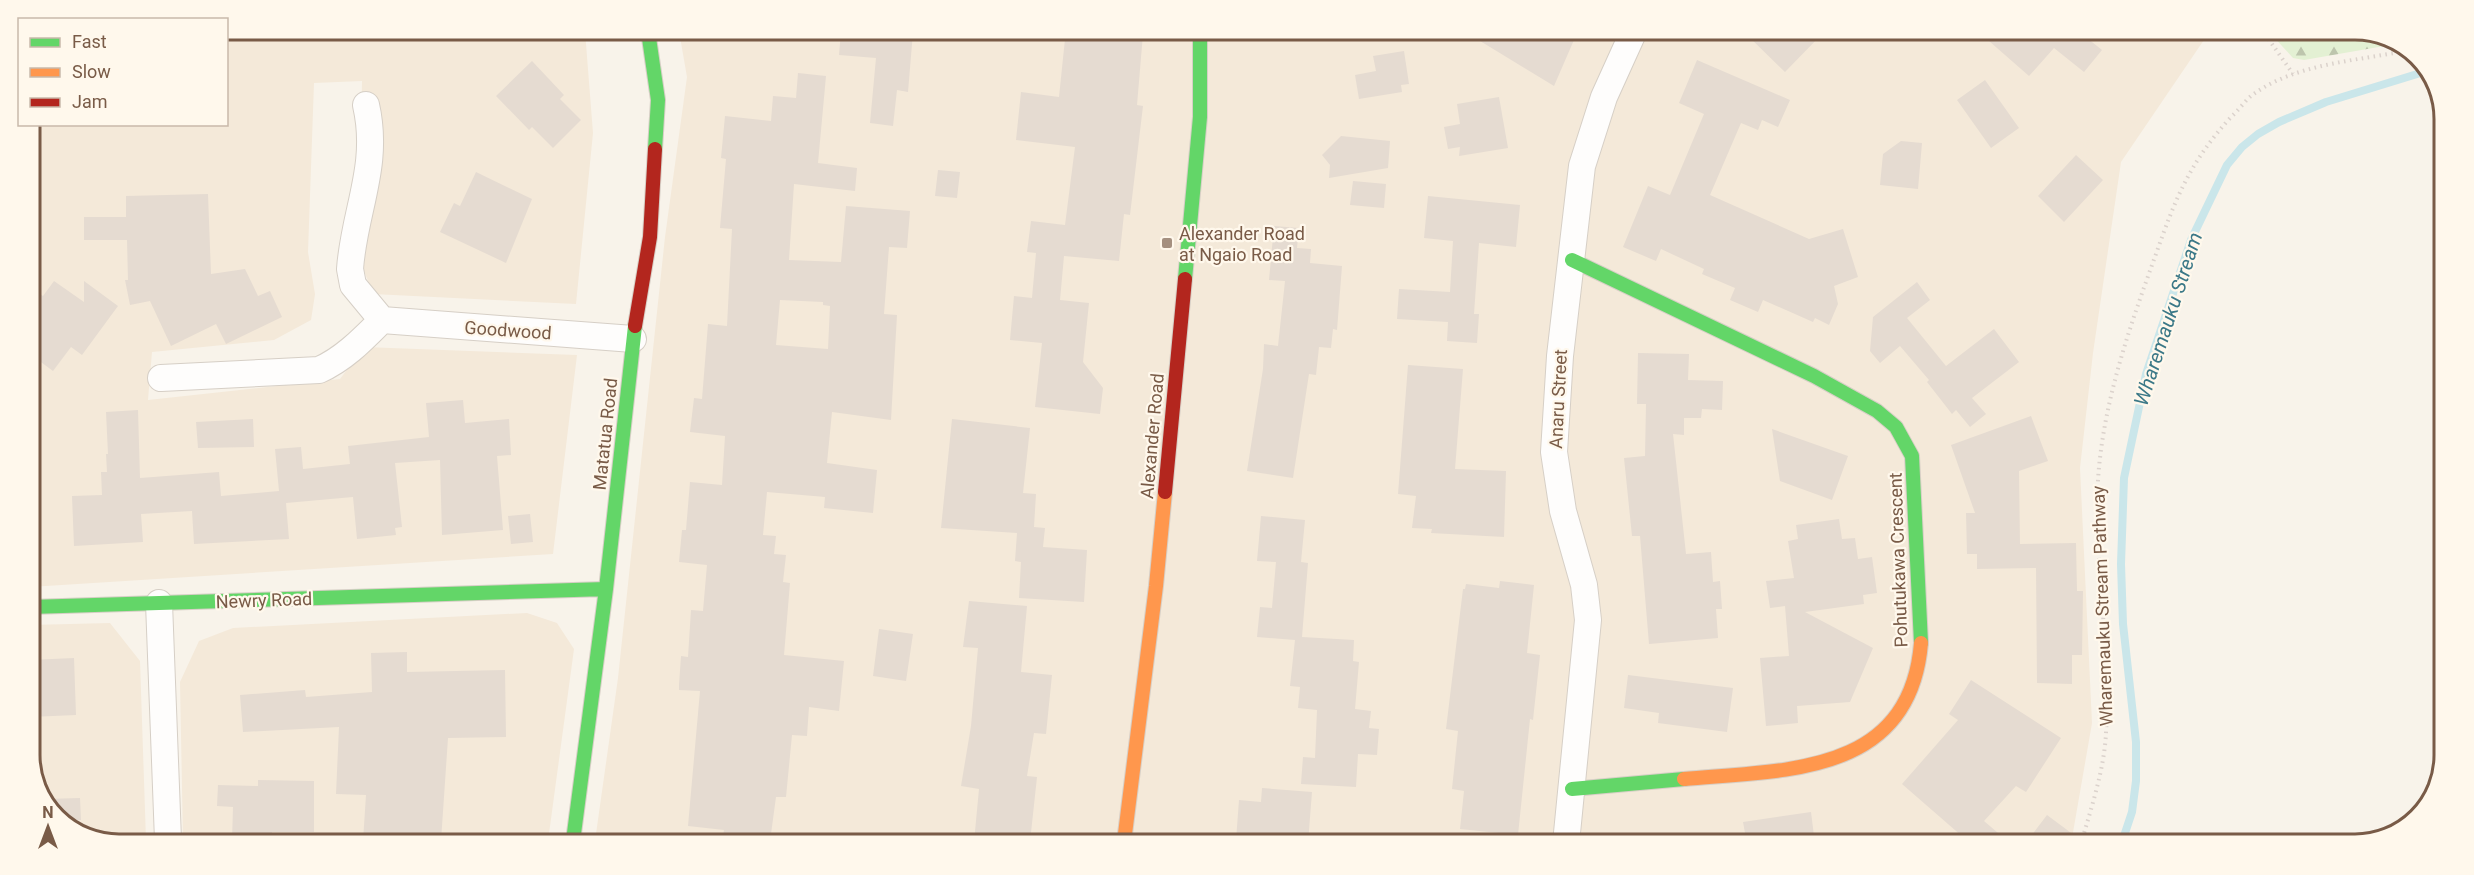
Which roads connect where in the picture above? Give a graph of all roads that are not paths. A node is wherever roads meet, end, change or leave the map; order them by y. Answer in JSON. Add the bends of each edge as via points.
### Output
{"nodes":[{"id":1,"x":649,"y":40,"type":"edge"},
{"id":2,"x":1201,"y":40,"type":"edge"},
{"id":3,"x":1630,"y":40,"type":"edge"},
{"id":4,"x":366,"y":105,"type":"dead end"},
{"id":5,"x":1572,"y":260,"type":"junction"},
{"id":6,"x":382,"y":320,"type":"junction"},
{"id":7,"x":633,"y":339,"type":"junction"},
{"id":8,"x":161,"y":378,"type":"dead end"},
{"id":9,"x":606,"y":589,"type":"junction"},
{"id":10,"x":159,"y":603,"type":"junction"},
{"id":11,"x":41,"y":607,"type":"edge"},
{"id":12,"x":1572,"y":789,"type":"junction"},
{"id":13,"x":168,"y":834,"type":"edge"},
{"id":14,"x":574,"y":834,"type":"edge"},
{"id":15,"x":1126,"y":834,"type":"edge"},
{"id":16,"x":1567,"y":834,"type":"edge"}],
"edges":[{"from":1,"to":7,"type":"street","name":"Matatua Road","via":[[658,100],[657,155],[650,237]]},
{"from":2,"to":15,"type":"street","name":"Alexander Road","via":[[1200,117],[1156,586]]},
{"from":3,"to":5,"type":"street","name":"Anaru Street","via":[[1604,97],[1582,166]]},
{"from":4,"to":6,"type":"street","via":[[372,135],[369,170],[350,269],[353,285]]},
{"from":5,"to":12,"type":"street","name":"Anaru Street","via":[[1554,452],[1563,511],[1584,585],[1588,620]]},
{"from":5,"to":12,"type":"street","name":"Pohutukawa Crescent","via":[[1814,376],[1877,411],[1896,427],[1912,456],[1921,645],[1914,685],[1893,719],[1858,750],[1806,768]]},
{"from":6,"to":7,"type":"street","name":"Goodwood"},
{"from":6,"to":8,"type":"street","via":[[353,348],[319,370]]},
{"from":7,"to":9,"type":"street","name":"Matatua Road"},
{"from":9,"to":10,"type":"street","name":"Newry Road"},
{"from":9,"to":14,"type":"street","name":"Matatua Road"},
{"from":10,"to":11,"type":"street","name":"Newry Road"},
{"from":10,"to":13,"type":"street"},
{"from":12,"to":16,"type":"street","name":"Anaru Street"}]}
